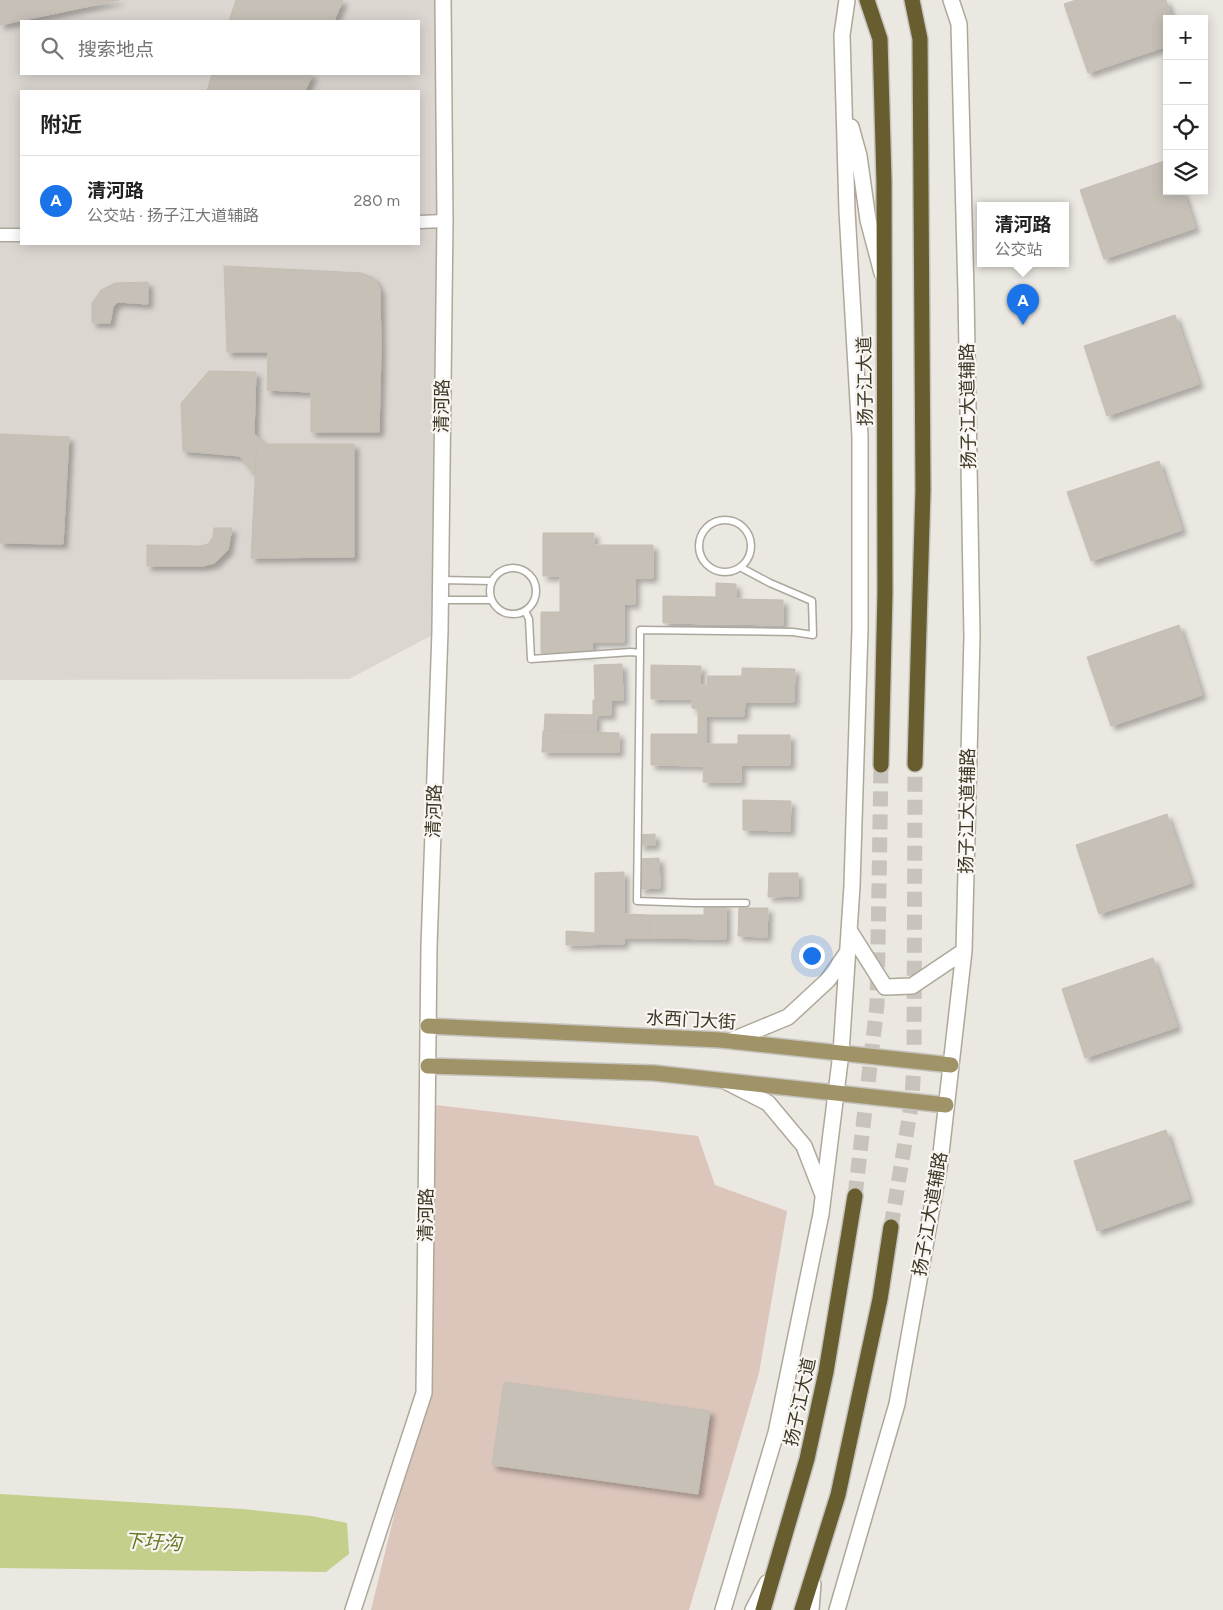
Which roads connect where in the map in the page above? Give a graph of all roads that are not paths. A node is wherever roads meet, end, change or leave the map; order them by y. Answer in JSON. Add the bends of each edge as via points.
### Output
{"nodes":[{"id":1,"x":443,"y":0,"type":"edge"},
{"id":2,"x":847,"y":0,"type":"edge"},
{"id":3,"x":867,"y":0,"type":"edge"},
{"id":4,"x":912,"y":0,"type":"edge"},
{"id":5,"x":950,"y":0,"type":"edge"},
{"id":6,"x":844,"y":104,"type":"junction"},
{"id":7,"x":445,"y":221,"type":"junction"},
{"id":8,"x":420,"y":222,"type":"edge"},
{"id":9,"x":0,"y":235,"type":"edge"},
{"id":10,"x":20,"y":235,"type":"edge"},
{"id":11,"x":883,"y":279,"type":"junction"},
{"id":12,"x":740,"y":567,"type":"junction"},
{"id":13,"x":440,"y":580,"type":"junction"},
{"id":14,"x":492,"y":581,"type":"junction"},
{"id":15,"x":440,"y":600,"type":"junction"},
{"id":16,"x":492,"y":600,"type":"junction"},
{"id":17,"x":525,"y":611,"type":"junction"},
{"id":18,"x":640,"y":653,"type":"junction"},
{"id":19,"x":881,"y":764,"type":"tunnel mouth"},
{"id":20,"x":915,"y":764,"type":"tunnel mouth"},
{"id":21,"x":746,"y":903,"type":"dead end"},
{"id":22,"x":849,"y":930,"type":"junction"},
{"id":23,"x":964,"y":951,"type":"junction"},
{"id":24,"x":847,"y":952,"type":"junction"},
{"id":25,"x":428,"y":1026,"type":"junction"},
{"id":26,"x":730,"y":1041,"type":"junction"},
{"id":27,"x":841,"y":1053,"type":"junction"},
{"id":28,"x":951,"y":1065,"type":"junction"},
{"id":29,"x":428,"y":1066,"type":"junction"},
{"id":30,"x":724,"y":1080,"type":"junction"},
{"id":31,"x":836,"y":1092,"type":"junction"},
{"id":32,"x":946,"y":1105,"type":"junction"},
{"id":33,"x":823,"y":1196,"type":"junction"},
{"id":34,"x":855,"y":1196,"type":"tunnel mouth"},
{"id":35,"x":891,"y":1227,"type":"tunnel mouth"},
{"id":36,"x":775,"y":1569,"type":"junction"},
{"id":37,"x":814,"y":1571,"type":"junction"},
{"id":38,"x":354,"y":1610,"type":"edge"},
{"id":39,"x":723,"y":1610,"type":"edge"},
{"id":40,"x":753,"y":1610,"type":"edge"},
{"id":41,"x":763,"y":1610,"type":"edge"},
{"id":42,"x":802,"y":1610,"type":"edge"},
{"id":43,"x":811,"y":1610,"type":"edge"},
{"id":44,"x":837,"y":1610,"type":"edge"}],
"edges":[{"from":1,"to":7,"type":"main road","name":"清河路"},
{"from":2,"to":6,"type":"main road","via":[[842,35]]},
{"from":3,"to":11,"type":"highway","name":"扬子江大道","via":[[880,39]]},
{"from":4,"to":20,"type":"highway","via":[[920,39],[923,490]]},
{"from":5,"to":23,"type":"main road","name":"扬子江大道辅路","via":[[958,24],[972,637]]},
{"from":6,"to":11,"type":"main road"},
{"from":6,"to":22,"type":"main road","via":[[860,436],[860,628]]},
{"from":7,"to":8,"type":"street"},
{"from":7,"to":13,"type":"main road","name":"清河路"},
{"from":9,"to":10,"type":"street"},
{"from":11,"to":19,"type":"highway","name":"扬子江大道","via":[[885,593]]},
{"from":12,"to":12,"type":"lane","via":[[746,562],[751,546],[747,531],[741,525],[726,520],[710,525],[700,539],[702,557],[714,569],[732,571]]},
{"from":12,"to":18,"type":"lane","via":[[812,600],[813,635],[640,630]]},
{"from":13,"to":14,"type":"lane"},
{"from":13,"to":15,"type":"main road","name":"清河路"},
{"from":14,"to":16,"type":"lane"},
{"from":14,"to":17,"type":"lane","via":[[503,570],[518,568],[526,571],[532,577],[536,592],[531,606]]},
{"from":15,"to":16,"type":"lane"},
{"from":15,"to":25,"type":"main road","name":"清河路"},
{"from":16,"to":17,"type":"lane","via":[[496,607],[509,614]]},
{"from":17,"to":18,"type":"lane","via":[[529,619],[531,659]]},
{"from":18,"to":21,"type":"lane","via":[[636,902]]},
{"from":22,"to":23,"type":"main road","via":[[885,988],[912,986]]},
{"from":22,"to":24,"type":"main road"},
{"from":23,"to":28,"type":"main road","name":"扬子江大道辅路"},
{"from":24,"to":26,"type":"main road","via":[[828,980],[788,1017]]},
{"from":24,"to":27,"type":"main road"},
{"from":25,"to":26,"type":"main road","name":"水西门大街"},
{"from":25,"to":29,"type":"main road","name":"清河路"},
{"from":26,"to":27,"type":"main road","name":"水西门大街"},
{"from":27,"to":28,"type":"main road","name":"水西门大街"},
{"from":27,"to":31,"type":"main road"},
{"from":28,"to":32,"type":"main road","name":"扬子江大道辅路"},
{"from":29,"to":30,"type":"main road","via":[[654,1073]]},
{"from":29,"to":38,"type":"main road","name":"清河路","via":[[424,1393]]},
{"from":30,"to":31,"type":"main road"},
{"from":30,"to":33,"type":"main road","via":[[768,1103],[804,1146]]},
{"from":31,"to":32,"type":"main road"},
{"from":31,"to":33,"type":"main road"},
{"from":32,"to":44,"type":"main road","name":"扬子江大道辅路","via":[[940,1162],[897,1404]]},
{"from":33,"to":39,"type":"main road","via":[[776,1433]]},
{"from":34,"to":36,"type":"highway","name":"扬子江大道","via":[[810,1449]]},
{"from":35,"to":37,"type":"highway","via":[[880,1299],[838,1495]]},
{"from":36,"to":40,"type":"main road"},
{"from":36,"to":41,"type":"highway","name":"扬子江大道"},
{"from":37,"to":42,"type":"highway"},
{"from":37,"to":43,"type":"main road"}]}
